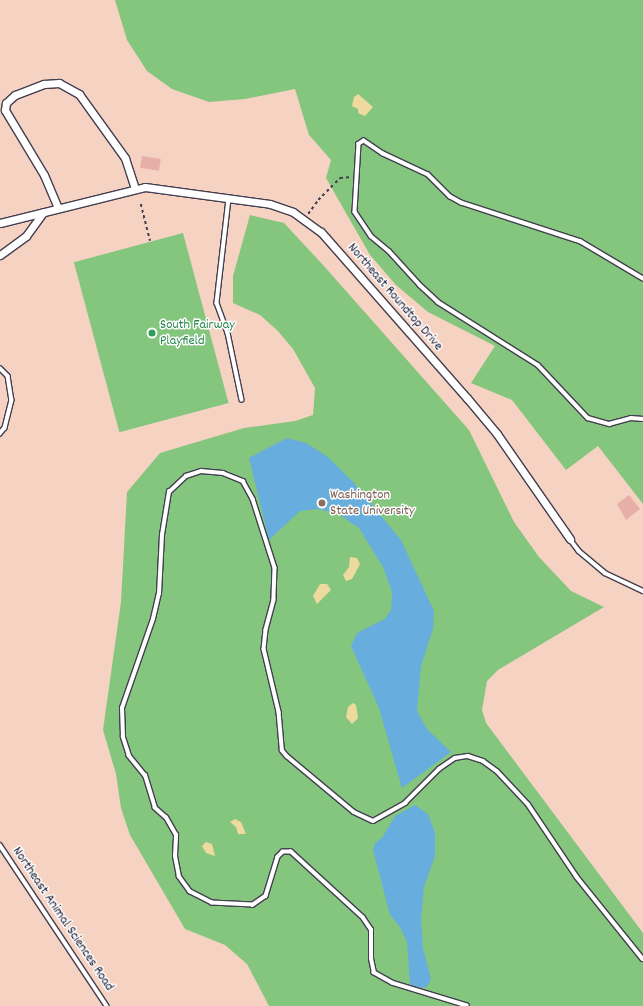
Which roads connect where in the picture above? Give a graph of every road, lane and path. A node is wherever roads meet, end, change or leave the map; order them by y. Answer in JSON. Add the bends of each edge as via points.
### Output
{"nodes":[{"id":1,"x":358,"y":179,"type":"junction"},
{"id":2,"x":135,"y":188,"type":"junction"},
{"id":3,"x":230,"y":198,"type":"junction"},
{"id":4,"x":141,"y":204,"type":"dead end"},
{"id":5,"x":58,"y":208,"type":"junction"},
{"id":6,"x":43,"y":213,"type":"junction"},
{"id":7,"x":305,"y":219,"type":"junction"},
{"id":8,"x":0,"y":223,"type":"edge"},
{"id":9,"x":150,"y":241,"type":"dead end"},
{"id":10,"x":0,"y":255,"type":"edge"},
{"id":11,"x":643,"y":279,"type":"edge"},
{"id":12,"x":0,"y":368,"type":"edge"},
{"id":13,"x":242,"y":400,"type":"dead end"},
{"id":14,"x":643,"y":419,"type":"edge"},
{"id":15,"x":0,"y":434,"type":"edge"},
{"id":16,"x":570,"y":539,"type":"joint"},
{"id":17,"x":643,"y":592,"type":"edge"},
{"id":18,"x":0,"y":845,"type":"edge"},
{"id":19,"x":643,"y":959,"type":"edge"},
{"id":20,"x":107,"y":1006,"type":"edge"},
{"id":21,"x":467,"y":1006,"type":"edge"}],
"edges":[{"from":1,"to":7,"type":"path","via":[[347,176],[340,178],[318,200]]},
{"from":1,"to":11,"type":"lane","via":[[356,150],[364,141],[382,154],[428,175],[450,197],[461,203],[581,242]]},
{"from":1,"to":14,"type":"lane","via":[[355,212],[361,224],[438,302],[538,365],[588,418],[609,424],[631,418]]},
{"from":2,"to":3,"type":"street","name":"Northeast Roundtop Drive","via":[[168,188]]},
{"from":2,"to":5,"type":"street","name":"Northeast Roundtop Drive"},
{"from":2,"to":5,"type":"street","via":[[126,158],[74,91],[59,83],[44,84],[23,91],[6,103],[6,115],[31,151]]},
{"from":3,"to":7,"type":"street","name":"Northeast Roundtop Drive","via":[[283,207]]},
{"from":3,"to":13,"type":"lane","via":[[217,303],[228,333]]},
{"from":4,"to":9,"type":"path"},
{"from":5,"to":6,"type":"street","name":"Northeast Roundtop Drive"},
{"from":6,"to":8,"type":"street","name":"Northeast Roundtop Drive"},
{"from":6,"to":10,"type":"street","via":[[26,236]]},
{"from":7,"to":16,"type":"street","name":"Northeast Roundtop Drive","via":[[320,232],[467,398]]},
{"from":12,"to":15,"type":"lane","via":[[8,376],[12,400],[6,428]]},
{"from":16,"to":17,"type":"lane","name":"Northeast Roundtop Drive","via":[[579,551],[605,572]]},
{"from":18,"to":20,"type":"lane","name":"Northeast Animal Sciences Road"},
{"from":19,"to":21,"type":"lane","via":[[577,877],[528,804],[497,771],[483,761],[468,756],[455,758],[405,803],[373,821],[354,812],[287,756],[282,750],[279,712],[264,649],[274,600],[275,568],[253,499],[243,481],[223,473],[201,472],[186,476],[170,492],[162,535],[159,594],[122,708],[123,737],[129,756],[145,776],[155,808],[166,818],[176,835],[178,877],[190,892],[212,903],[253,905],[266,896],[278,857],[283,852],[291,852],[363,918],[371,930],[371,959],[374,973],[392,983]]}]}
